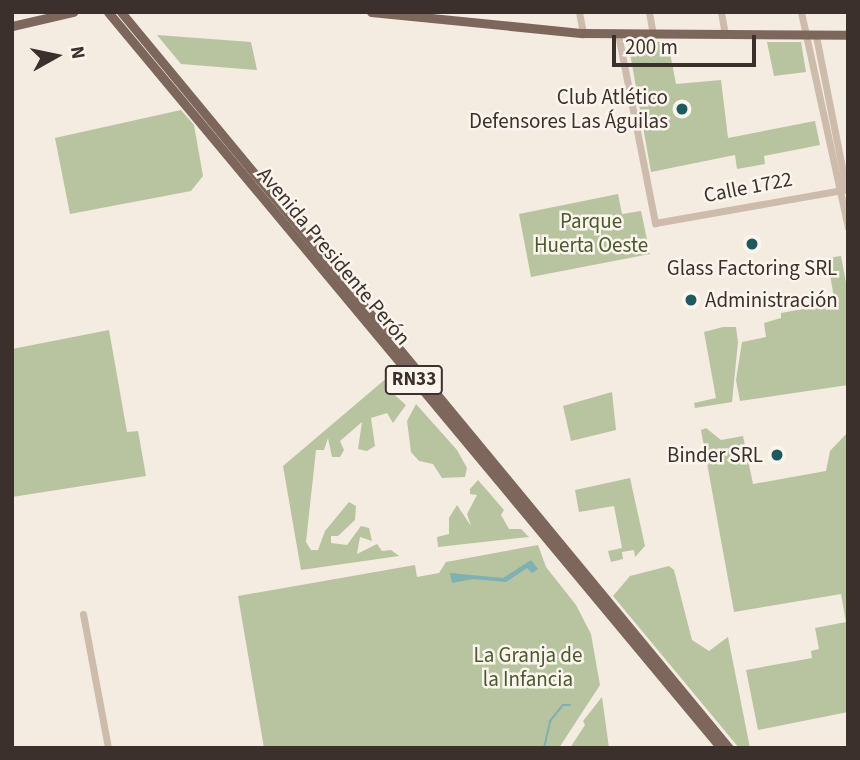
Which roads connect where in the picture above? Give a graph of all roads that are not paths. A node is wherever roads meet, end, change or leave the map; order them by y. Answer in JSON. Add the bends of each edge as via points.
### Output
{"nodes":[{"id":1,"x":73,"y":12,"type":"edge"},
{"id":2,"x":108,"y":12,"type":"edge"},
{"id":3,"x":121,"y":12,"type":"edge"},
{"id":4,"x":371,"y":12,"type":"edge"},
{"id":5,"x":579,"y":12,"type":"edge"},
{"id":6,"x":649,"y":12,"type":"edge"},
{"id":7,"x":721,"y":12,"type":"edge"},
{"id":8,"x":801,"y":12,"type":"edge"},
{"id":9,"x":12,"y":26,"type":"edge"},
{"id":10,"x":583,"y":33,"type":"junction"},
{"id":11,"x":618,"y":34,"type":"junction"},
{"id":12,"x":653,"y":34,"type":"junction"},
{"id":13,"x":725,"y":35,"type":"junction"},
{"id":14,"x":805,"y":36,"type":"junction"},
{"id":15,"x":816,"y":36,"type":"junction"},
{"id":16,"x":848,"y":36,"type":"edge"},
{"id":17,"x":844,"y":190,"type":"edge"},
{"id":18,"x":848,"y":228,"type":"edge"},
{"id":19,"x":83,"y":614,"type":"dead end"},
{"id":20,"x":108,"y":748,"type":"edge"},
{"id":21,"x":721,"y":748,"type":"edge"},
{"id":22,"x":729,"y":748,"type":"edge"}],
"edges":[{"from":1,"to":9,"type":"main road"},
{"from":2,"to":21,"type":"main road","name":"Avenida Presidente Perón","number":"RN33"},
{"from":3,"to":22,"type":"main road","name":"Avenida Presidente Perón","number":"RN33"},
{"from":4,"to":10,"type":"main road"},
{"from":5,"to":10,"type":"street"},
{"from":6,"to":12,"type":"street"},
{"from":7,"to":13,"type":"street"},
{"from":8,"to":14,"type":"street"},
{"from":10,"to":11,"type":"main road"},
{"from":11,"to":12,"type":"main road"},
{"from":11,"to":17,"type":"street","name":"Calle 1722","via":[[655,223]]},
{"from":12,"to":13,"type":"main road"},
{"from":13,"to":14,"type":"main road"},
{"from":14,"to":15,"type":"main road"},
{"from":14,"to":17,"type":"street","via":[[835,179]]},
{"from":15,"to":16,"type":"main road"},
{"from":15,"to":17,"type":"street"},
{"from":17,"to":18,"type":"street"},
{"from":19,"to":20,"type":"street"}]}
